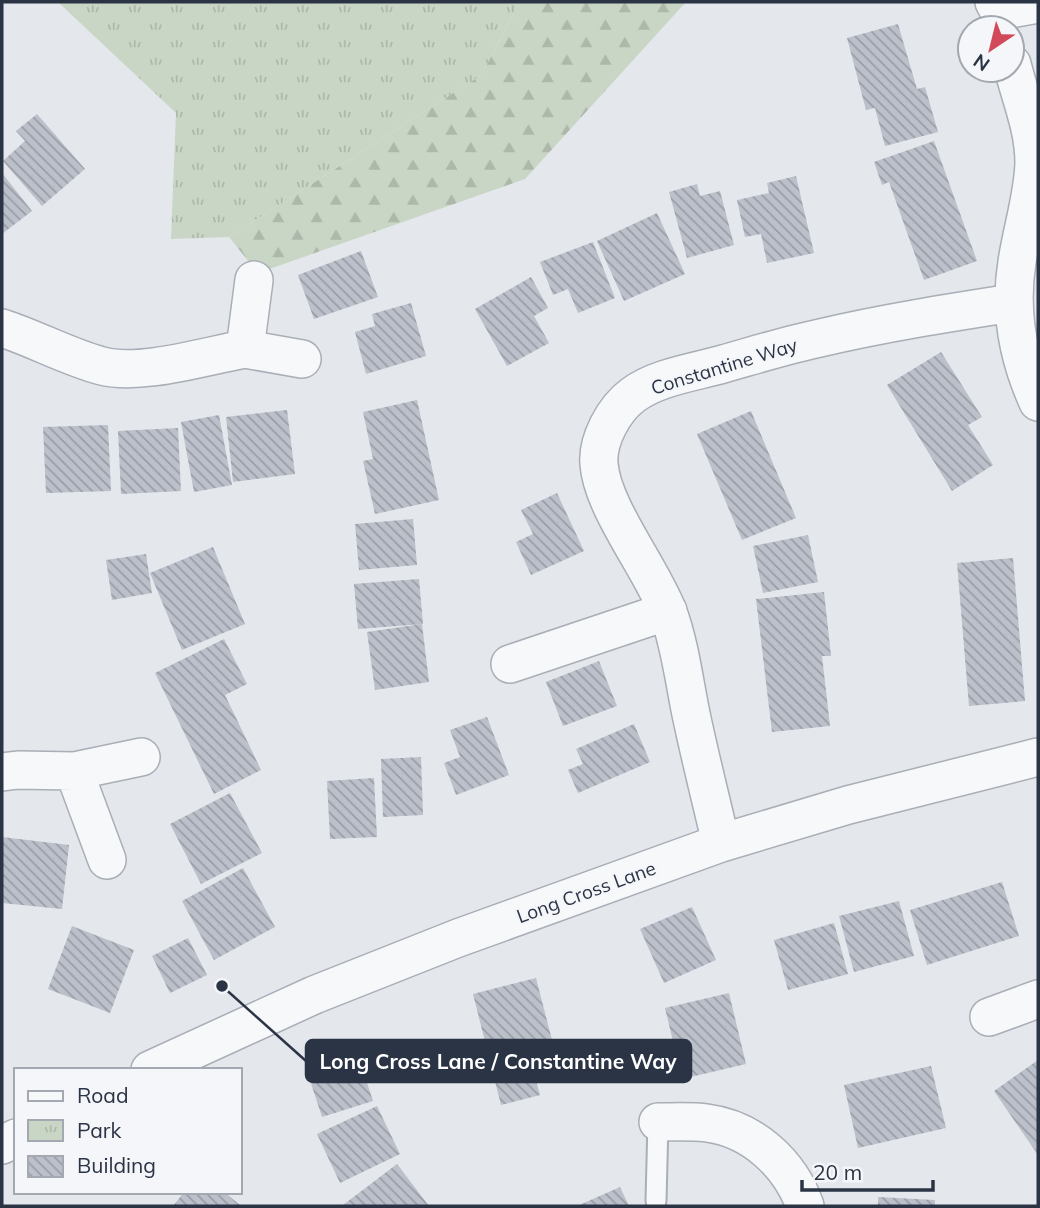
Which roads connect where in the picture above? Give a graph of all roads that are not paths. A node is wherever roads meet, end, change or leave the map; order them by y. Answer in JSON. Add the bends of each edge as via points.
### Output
{"nodes":[{"id":1,"x":1038,"y":4,"type":"edge"},
{"id":2,"x":999,"y":14,"type":"edge"},
{"id":3,"x":1018,"y":84,"type":"edge"},
{"id":4,"x":254,"y":280,"type":"dead end"},
{"id":5,"x":1012,"y":303,"type":"junction"},
{"id":6,"x":2,"y":328,"type":"edge"},
{"id":7,"x":245,"y":349,"type":"junction"},
{"id":8,"x":302,"y":359,"type":"dead end"},
{"id":9,"x":1038,"y":402,"type":"edge"},
{"id":10,"x":667,"y":611,"type":"junction"},
{"id":11,"x":510,"y":664,"type":"dead end"},
{"id":12,"x":141,"y":757,"type":"dead end"},
{"id":13,"x":1038,"y":757,"type":"edge"},
{"id":14,"x":74,"y":771,"type":"junction"},
{"id":15,"x":2,"y":772,"type":"edge"},
{"id":16,"x":722,"y":843,"type":"junction"},
{"id":17,"x":107,"y":860,"type":"dead end"},
{"id":18,"x":1038,"y":999,"type":"edge"},
{"id":19,"x":989,"y":1017,"type":"dead end"},
{"id":20,"x":154,"y":1068,"type":"edge"},
{"id":21,"x":658,"y":1122,"type":"joint"},
{"id":22,"x":656,"y":1201,"type":"dead end"},
{"id":23,"x":805,"y":1206,"type":"edge"}],
"edges":[{"from":1,"to":2,"type":"street"},
{"from":3,"to":5,"type":"street","via":[[1034,162]]},
{"from":4,"to":7,"type":"street"},
{"from":5,"to":9,"type":"street","via":[[1023,364]]},
{"from":5,"to":10,"type":"street","name":"Constantine Way","via":[[818,338],[634,394],[605,434],[599,462],[611,502]]},
{"from":6,"to":7,"type":"street","via":[[104,366],[127,368]]},
{"from":7,"to":8,"type":"street"},
{"from":10,"to":11,"type":"street"},
{"from":10,"to":16,"type":"street","name":"Constantine Way"},
{"from":12,"to":14,"type":"street"},
{"from":13,"to":16,"type":"street","name":"Long Cross Lane","via":[[848,804]]},
{"from":14,"to":15,"type":"street"},
{"from":14,"to":17,"type":"street"},
{"from":16,"to":20,"type":"street","name":"Long Cross Lane","via":[[313,995]]},
{"from":18,"to":19,"type":"street"},
{"from":21,"to":22,"type":"lane"},
{"from":21,"to":23,"type":"street","via":[[707,1123],[755,1141],[788,1173]]}]}
